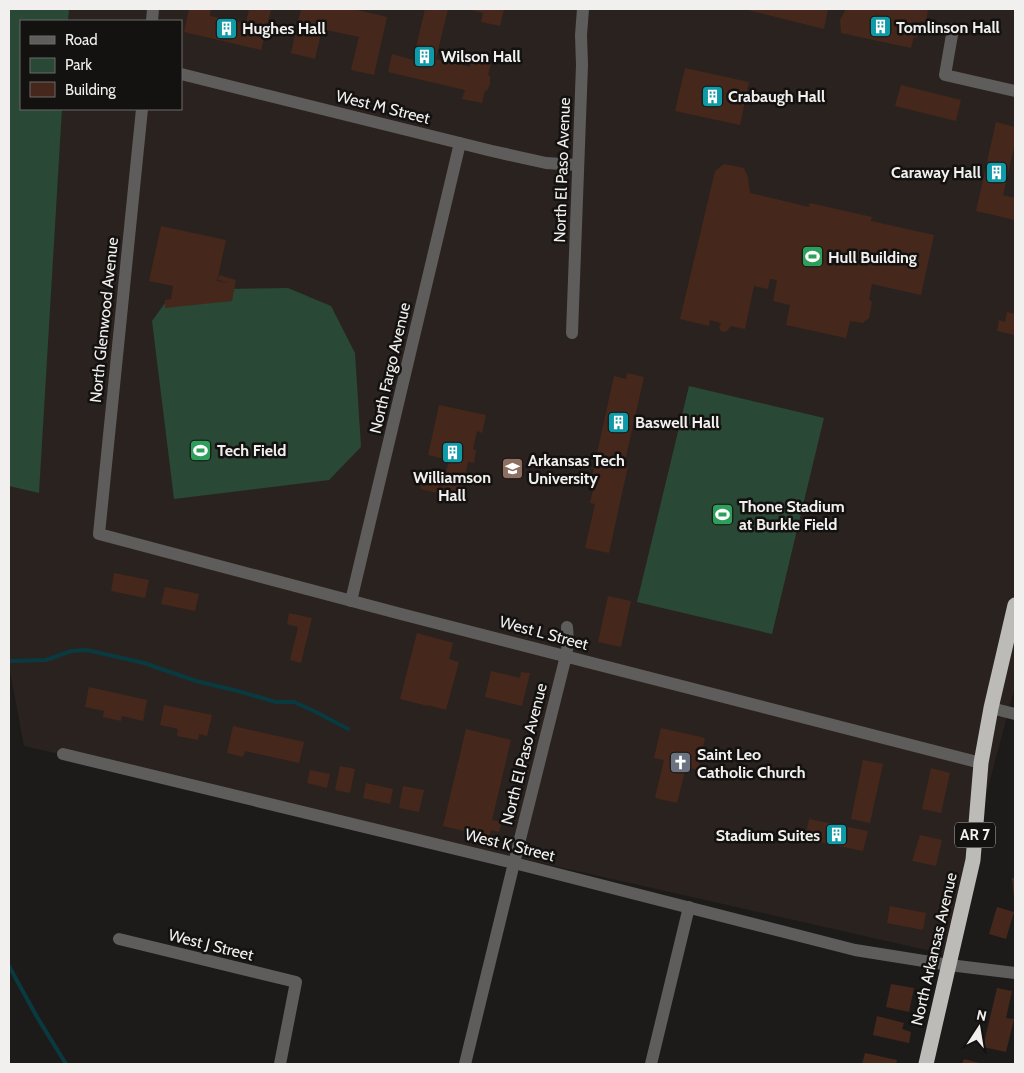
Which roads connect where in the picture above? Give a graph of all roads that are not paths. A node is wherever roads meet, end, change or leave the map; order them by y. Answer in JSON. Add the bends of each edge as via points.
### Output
{"nodes":[{"id":1,"x":584,"y":9,"type":"edge"},
{"id":2,"x":953,"y":29,"type":"dead end"},
{"id":3,"x":182,"y":74,"type":"edge"},
{"id":4,"x":1015,"y":92,"type":"edge"},
{"id":5,"x":142,"y":110,"type":"edge"},
{"id":6,"x":460,"y":143,"type":"junction"},
{"id":7,"x":578,"y":165,"type":"junction"},
{"id":8,"x":572,"y":332,"type":"dead end"},
{"id":9,"x":99,"y":534,"type":"joint"},
{"id":10,"x":351,"y":601,"type":"junction"},
{"id":11,"x":1015,"y":605,"type":"edge"},
{"id":12,"x":567,"y":627,"type":"dead end"},
{"id":13,"x":566,"y":656,"type":"junction"},
{"id":14,"x":992,"y":708,"type":"junction"},
{"id":15,"x":1015,"y":714,"type":"edge"},
{"id":16,"x":63,"y":754,"type":"dead end"},
{"id":17,"x":981,"y":763,"type":"junction"},
{"id":18,"x":514,"y":863,"type":"junction"},
{"id":19,"x":689,"y":907,"type":"junction"},
{"id":20,"x":119,"y":939,"type":"dead end"},
{"id":21,"x":949,"y":965,"type":"junction"},
{"id":22,"x":1015,"y":973,"type":"edge"},
{"id":23,"x":280,"y":1064,"type":"edge"},
{"id":24,"x":465,"y":1064,"type":"edge"},
{"id":25,"x":651,"y":1064,"type":"edge"},
{"id":26,"x":926,"y":1064,"type":"edge"}],
"edges":[{"from":1,"to":7,"type":"street","name":"North El Paso Avenue"},
{"from":2,"to":4,"type":"street","via":[[945,75]]},
{"from":3,"to":6,"type":"street","name":"West M Street"},
{"from":5,"to":9,"type":"street","name":"North Glenwood Avenue"},
{"from":6,"to":7,"type":"street","name":"West M Street","via":[[546,163]]},
{"from":6,"to":10,"type":"street","name":"North Fargo Avenue"},
{"from":7,"to":8,"type":"street","name":"North El Paso Avenue"},
{"from":9,"to":10,"type":"street","name":"West L Street"},
{"from":10,"to":13,"type":"street","name":"West L Street"},
{"from":11,"to":14,"type":"highway","name":"North Arkansas Avenue","number":"AR 7"},
{"from":12,"to":13,"type":"street","name":"North El Paso Avenue"},
{"from":13,"to":17,"type":"street","name":"West L Street"},
{"from":13,"to":18,"type":"street","name":"North El Paso Avenue"},
{"from":14,"to":15,"type":"street"},
{"from":14,"to":17,"type":"highway","name":"North Arkansas Avenue","number":"AR 7"},
{"from":16,"to":18,"type":"street","name":"West K Street"},
{"from":17,"to":21,"type":"highway","name":"North Arkansas Avenue","number":"AR 7","via":[[973,860]]},
{"from":18,"to":19,"type":"street","name":"West K Street"},
{"from":18,"to":24,"type":"street","name":"North El Paso Avenue"},
{"from":19,"to":21,"type":"street","name":"West K Street","via":[[855,950]]},
{"from":19,"to":25,"type":"street"},
{"from":20,"to":23,"type":"street","name":"West J Street","via":[[296,982]]},
{"from":21,"to":22,"type":"street","name":"West K Street"},
{"from":21,"to":26,"type":"highway","name":"North Arkansas Avenue","number":"AR 7"}]}
